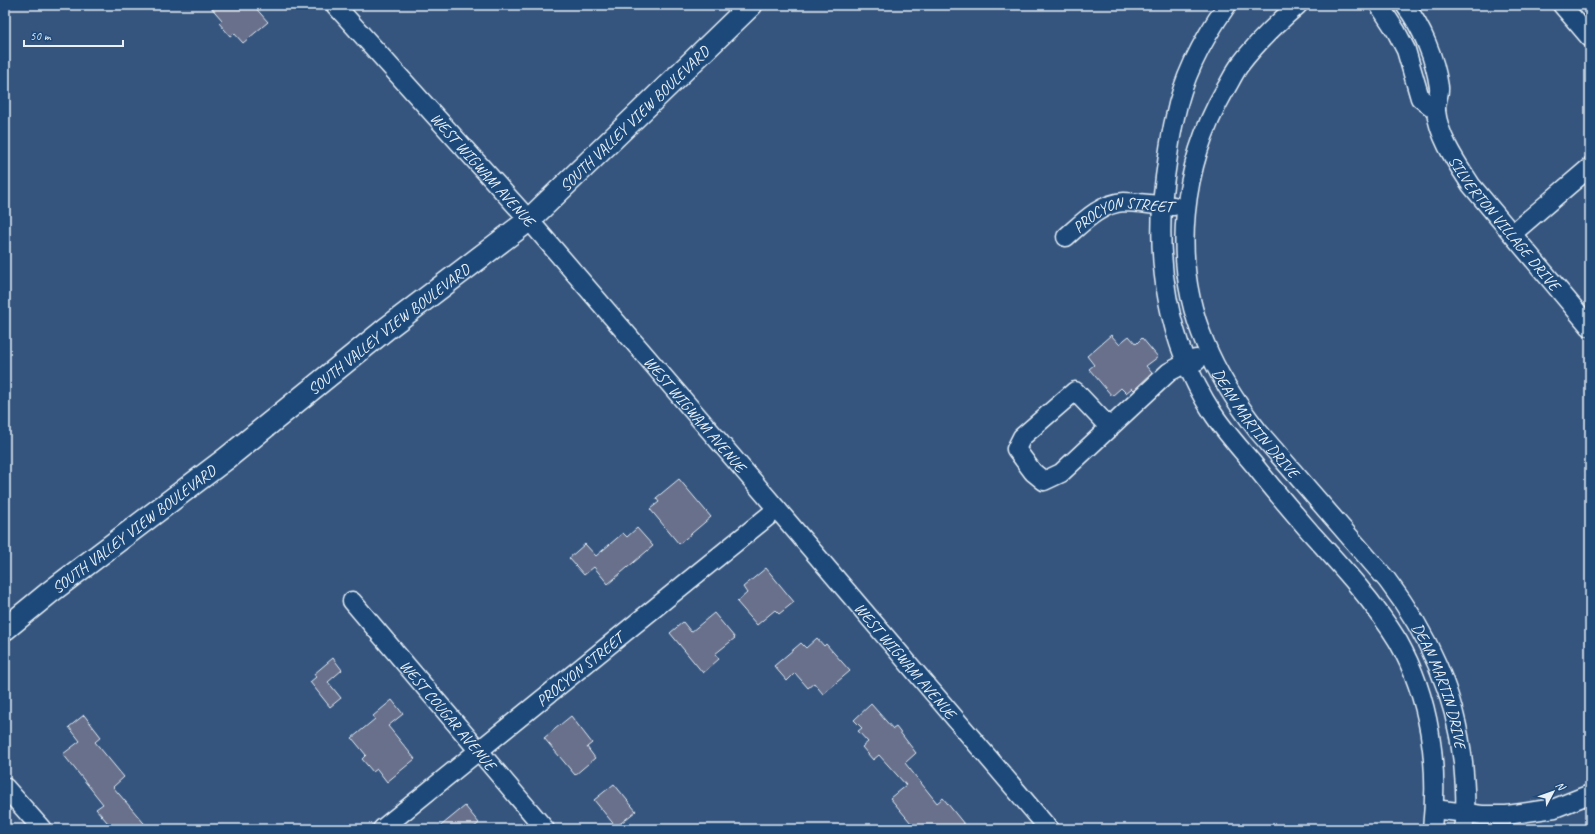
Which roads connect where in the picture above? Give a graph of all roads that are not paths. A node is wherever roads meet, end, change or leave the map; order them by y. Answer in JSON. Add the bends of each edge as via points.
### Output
{"nodes":[{"id":1,"x":335,"y":5,"type":"edge"},
{"id":2,"x":751,"y":5,"type":"edge"},
{"id":3,"x":1227,"y":5,"type":"edge"},
{"id":4,"x":1280,"y":5,"type":"edge"},
{"id":5,"x":1298,"y":5,"type":"edge"},
{"id":6,"x":1379,"y":5,"type":"edge"},
{"id":7,"x":1405,"y":5,"type":"edge"},
{"id":8,"x":1562,"y":5,"type":"edge"},
{"id":9,"x":1590,"y":38,"type":"edge"},
{"id":10,"x":1257,"y":44,"type":"junction"},
{"id":11,"x":1436,"y":110,"type":"junction"},
{"id":12,"x":1590,"y":167,"type":"edge"},
{"id":13,"x":1162,"y":206,"type":"junction"},
{"id":14,"x":1186,"y":206,"type":"junction"},
{"id":15,"x":529,"y":220,"type":"junction"},
{"id":16,"x":1512,"y":234,"type":"junction"},
{"id":17,"x":1066,"y":237,"type":"dead end"},
{"id":18,"x":1590,"y":327,"type":"edge"},
{"id":19,"x":1186,"y":363,"type":"junction"},
{"id":20,"x":1110,"y":428,"type":"junction"},
{"id":21,"x":1258,"y":431,"type":"junction"},
{"id":22,"x":1284,"y":462,"type":"junction"},
{"id":23,"x":1264,"y":478,"type":"junction"},
{"id":24,"x":777,"y":509,"type":"junction"},
{"id":25,"x":352,"y":601,"type":"dead end"},
{"id":26,"x":5,"y":629,"type":"edge"},
{"id":27,"x":478,"y":750,"type":"junction"},
{"id":28,"x":5,"y":787,"type":"edge"},
{"id":29,"x":1588,"y":800,"type":"edge"},
{"id":30,"x":1434,"y":810,"type":"junction"},
{"id":31,"x":1464,"y":821,"type":"edge"},
{"id":32,"x":42,"y":829,"type":"edge"},
{"id":33,"x":382,"y":829,"type":"edge"},
{"id":34,"x":545,"y":829,"type":"edge"},
{"id":35,"x":1049,"y":829,"type":"edge"},
{"id":36,"x":1432,"y":829,"type":"edge"}],
"edges":[{"from":1,"to":15,"type":"street","name":"WEST WIGWAM AVENUE"},
{"from":2,"to":15,"type":"main road","name":"SOUTH VALLEY VIEW BOULEVARD"},
{"from":3,"to":13,"type":"street","name":"DEAN MARTIN DRIVE","via":[[1212,26],[1185,84],[1175,116]]},
{"from":4,"to":10,"type":"street"},
{"from":5,"to":10,"type":"street","name":"DEAN MARTIN DRIVE"},
{"from":6,"to":11,"type":"street","via":[[1406,50],[1420,98]]},
{"from":7,"to":11,"type":"street","name":"SILVERTON VILLAGE DRIVE","via":[[1416,20],[1435,70],[1439,88]]},
{"from":8,"to":9,"type":"street"},
{"from":10,"to":14,"type":"street","name":"DEAN MARTIN DRIVE","via":[[1238,67],[1214,110],[1191,175]]},
{"from":11,"to":16,"type":"street","name":"SILVERTON VILLAGE DRIVE","via":[[1442,135],[1455,160],[1471,185]]},
{"from":12,"to":16,"type":"street"},
{"from":13,"to":14,"type":"street","name":"PROCYON STREET"},
{"from":13,"to":17,"type":"street","name":"PROCYON STREET","via":[[1122,202],[1106,206]]},
{"from":13,"to":19,"type":"street","name":"DEAN MARTIN DRIVE","via":[[1162,270],[1167,302]]},
{"from":14,"to":21,"type":"street","name":"DEAN MARTIN DRIVE","via":[[1188,283],[1204,342],[1229,391]]},
{"from":15,"to":24,"type":"street","name":"WEST WIGWAM AVENUE"},
{"from":15,"to":26,"type":"main road","name":"SOUTH VALLEY VIEW BOULEVARD","via":[[386,329],[227,458]]},
{"from":16,"to":18,"type":"street","name":"SILVERTON VILLAGE DRIVE"},
{"from":19,"to":20,"type":"street","via":[[1169,372]]},
{"from":19,"to":21,"type":"street","via":[[1196,359],[1228,410]]},
{"from":19,"to":23,"type":"street","name":"DEAN MARTIN DRIVE","via":[[1212,413]]},
{"from":20,"to":20,"type":"street","via":[[1061,473],[1044,481],[1033,472],[1016,449],[1022,437],[1075,391]]},
{"from":21,"to":22,"type":"street","name":"DEAN MARTIN DRIVE"},
{"from":22,"to":23,"type":"street"},
{"from":22,"to":31,"type":"street","name":"DEAN MARTIN DRIVE","via":[[1387,580],[1404,602],[1427,641],[1447,688],[1461,743],[1465,778]]},
{"from":23,"to":30,"type":"street","name":"DEAN MARTIN DRIVE","via":[[1350,576],[1398,642],[1421,694],[1428,719],[1433,756]]},
{"from":24,"to":27,"type":"street","name":"PROCYON STREET"},
{"from":24,"to":35,"type":"street","name":"WEST WIGWAM AVENUE"},
{"from":25,"to":27,"type":"street","name":"WEST COUGAR AVENUE"},
{"from":27,"to":33,"type":"street","name":"PROCYON STREET"},
{"from":27,"to":34,"type":"street","name":"WEST COUGAR AVENUE"},
{"from":28,"to":32,"type":"street"},
{"from":29,"to":31,"type":"street","via":[[1534,812],[1482,815]]},
{"from":30,"to":31,"type":"street"},
{"from":30,"to":36,"type":"street","name":"DEAN MARTIN DRIVE"}]}
